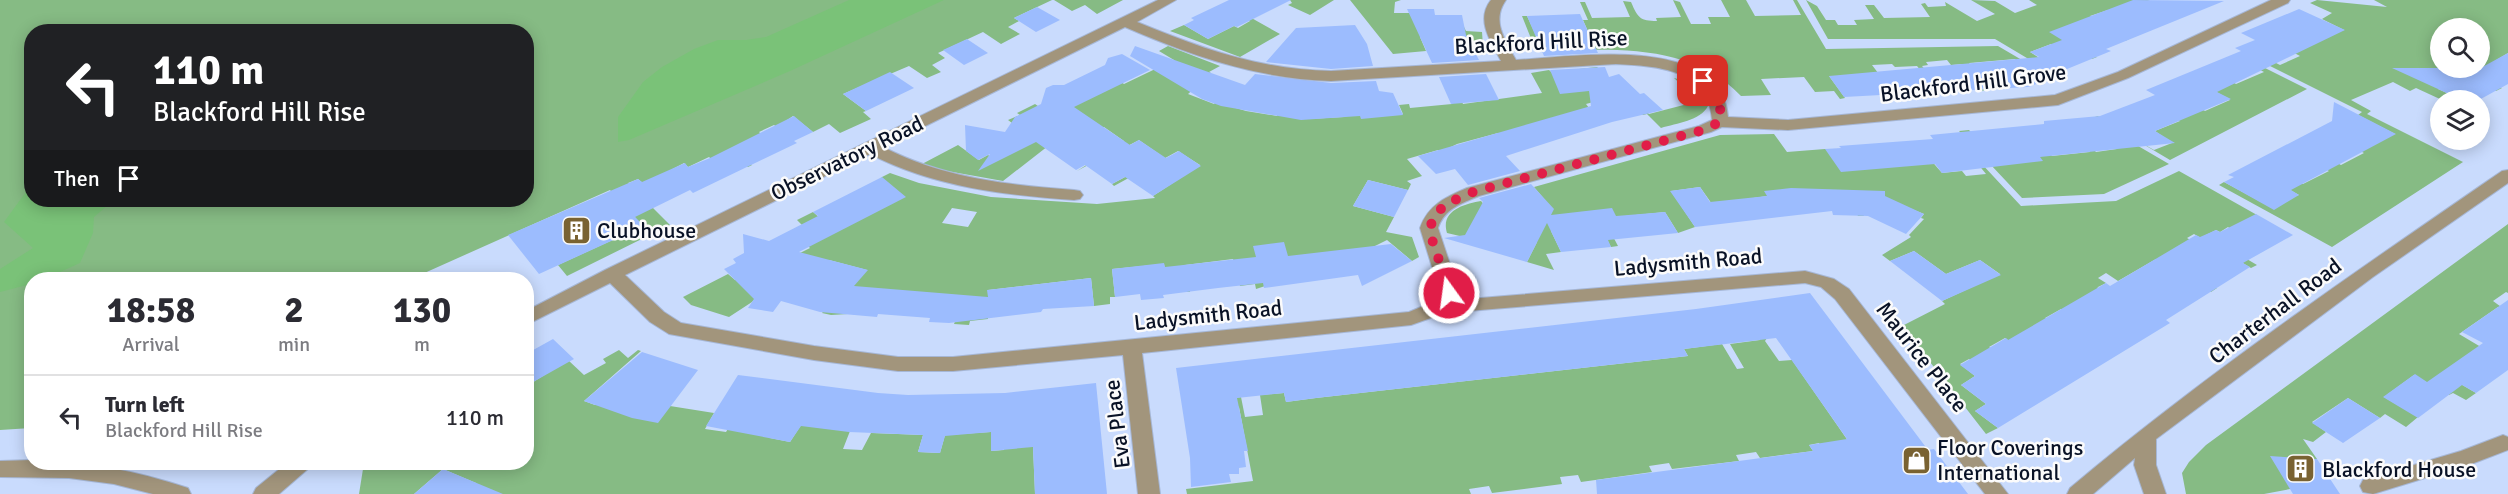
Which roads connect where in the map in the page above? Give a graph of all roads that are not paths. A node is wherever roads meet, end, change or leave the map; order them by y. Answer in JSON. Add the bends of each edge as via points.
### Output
{"nodes":[{"id":1,"x":1168,"y":0,"type":"edge"},
{"id":2,"x":1499,"y":0,"type":"edge"},
{"id":3,"x":2283,"y":0,"type":"edge"},
{"id":4,"x":1125,"y":22,"type":"junction"},
{"id":5,"x":1511,"y":66,"type":"junction"},
{"id":6,"x":1720,"y":122,"type":"junction"},
{"id":7,"x":870,"y":147,"type":"junction"},
{"id":8,"x":2508,"y":175,"type":"edge"},
{"id":9,"x":1074,"y":195,"type":"dead end"},
{"id":10,"x":612,"y":274,"type":"junction"},
{"id":11,"x":1827,"y":283,"type":"joint"},
{"id":12,"x":1444,"y":302,"type":"junction"},
{"id":13,"x":534,"y":315,"type":"edge"},
{"id":14,"x":1132,"y":347,"type":"junction"},
{"id":15,"x":2146,"y":436,"type":"junction"},
{"id":16,"x":2506,"y":443,"type":"edge"},
{"id":17,"x":24,"y":468,"type":"edge"},
{"id":18,"x":0,"y":469,"type":"edge"},
{"id":19,"x":71,"y":470,"type":"edge"},
{"id":20,"x":292,"y":470,"type":"edge"},
{"id":21,"x":2371,"y":486,"type":"dead end"},
{"id":22,"x":180,"y":494,"type":"edge"},
{"id":23,"x":264,"y":494,"type":"edge"},
{"id":24,"x":1149,"y":494,"type":"edge"},
{"id":25,"x":1997,"y":494,"type":"edge"},
{"id":26,"x":2078,"y":494,"type":"edge"},
{"id":27,"x":2155,"y":494,"type":"edge"}],
"edges":[{"from":1,"to":4,"type":"street","name":"Observatory Road"},
{"from":2,"to":5,"type":"street","via":[[1490,17]]},
{"from":3,"to":6,"type":"street","name":"Blackford Hill Grove","via":[[2123,75],[2058,100],[1788,125]]},
{"from":4,"to":5,"type":"street","name":"Blackford Hill Rise","via":[[1222,60],[1285,75]]},
{"from":4,"to":7,"type":"street","name":"Observatory Road"},
{"from":5,"to":6,"type":"street","name":"Blackford Hill Rise","via":[[1616,59],[1668,65],[1696,76],[1711,88],[1720,102]]},
{"from":6,"to":12,"type":"street","via":[[1700,131],[1473,192],[1440,207],[1429,228],[1448,285]]},
{"from":7,"to":9,"type":"street","via":[[911,167],[952,179]]},
{"from":7,"to":10,"type":"street","name":"Observatory Road"},
{"from":8,"to":15,"type":"street","name":"Charterhall Road","via":[[2366,273]]},
{"from":10,"to":13,"type":"street","name":"Observatory Road"},
{"from":10,"to":14,"type":"street","name":"Ladysmith Road","via":[[657,317],[676,329],[856,360],[953,364]]},
{"from":11,"to":12,"type":"street","name":"Ladysmith Road","via":[[1805,277],[1468,304]]},
{"from":11,"to":25,"type":"street","name":"Maurice Place","via":[[1842,294]]},
{"from":12,"to":14,"type":"street","name":"Ladysmith Road","via":[[1411,318]]},
{"from":14,"to":24,"type":"street","name":"Eva Place"},
{"from":15,"to":26,"type":"street","name":"Charterhall Road"},
{"from":15,"to":27,"type":"street","via":[[2145,465]]},
{"from":16,"to":21,"type":"street"},
{"from":17,"to":18,"type":"street"},
{"from":19,"to":22,"type":"street","via":[[131,478]]},
{"from":20,"to":23,"type":"street"}]}
